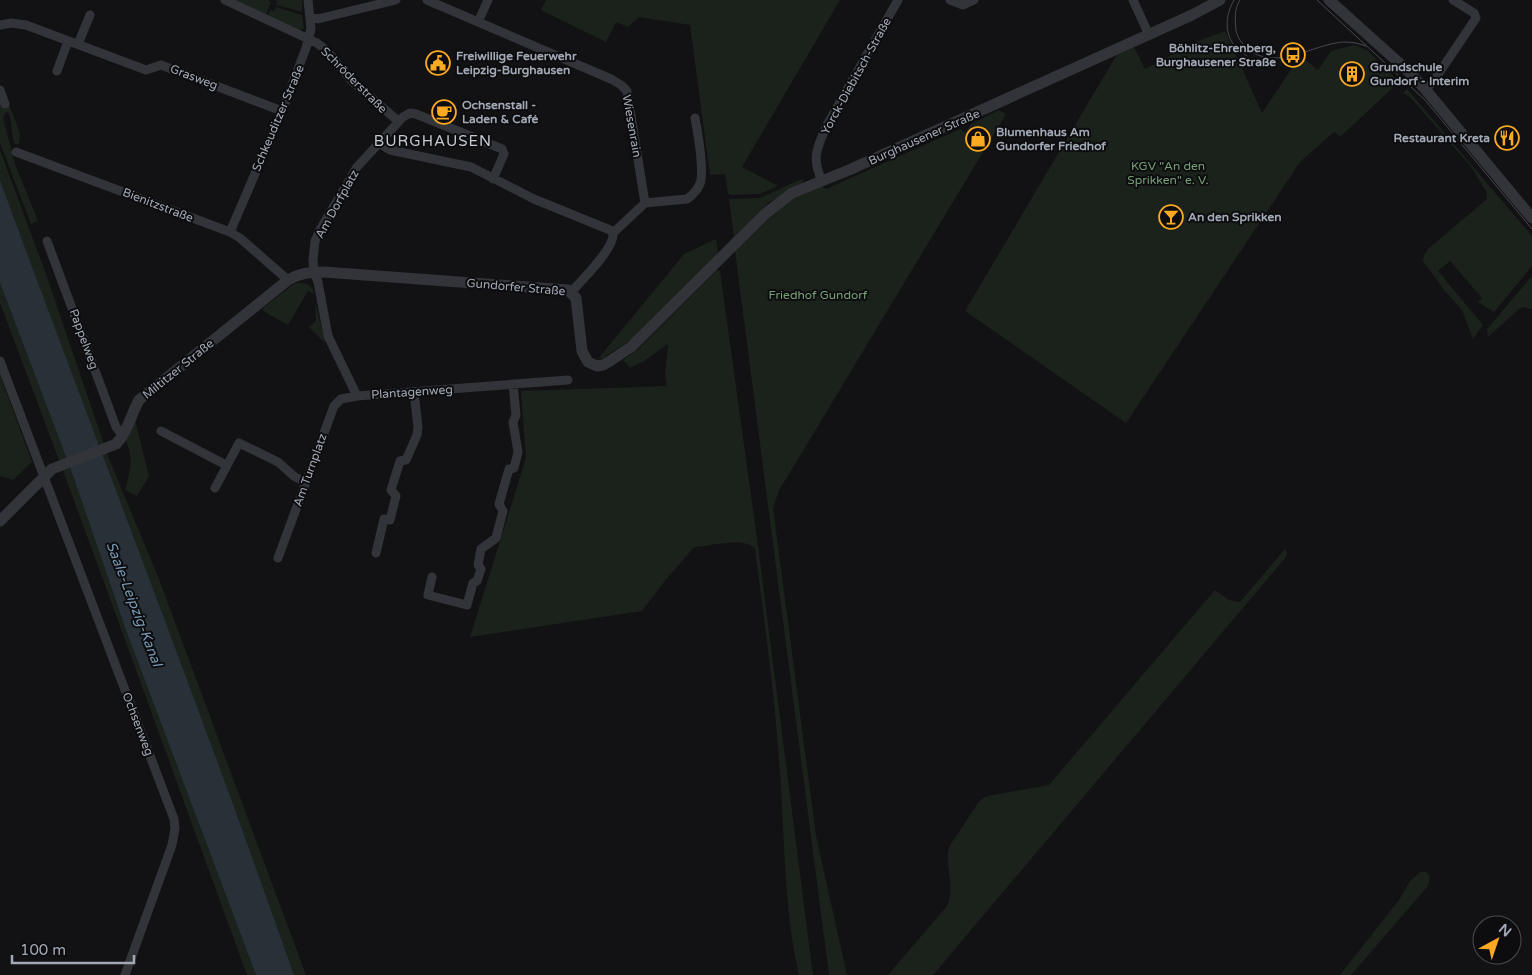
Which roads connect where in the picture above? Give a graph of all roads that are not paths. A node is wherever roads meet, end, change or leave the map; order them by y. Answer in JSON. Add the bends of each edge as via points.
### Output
{"nodes":[{"id":1,"x":225,"y":0,"type":"edge"},
{"id":2,"x":308,"y":0,"type":"edge"},
{"id":3,"x":396,"y":0,"type":"edge"},
{"id":4,"x":427,"y":0,"type":"edge"},
{"id":5,"x":488,"y":0,"type":"edge"},
{"id":6,"x":898,"y":0,"type":"edge"},
{"id":7,"x":950,"y":0,"type":"edge"},
{"id":8,"x":974,"y":0,"type":"edge"},
{"id":9,"x":1133,"y":0,"type":"edge"},
{"id":10,"x":1220,"y":0,"type":"edge"},
{"id":11,"x":1329,"y":0,"type":"edge"},
{"id":12,"x":1453,"y":0,"type":"edge"},
{"id":13,"x":90,"y":15,"type":"dead end"},
{"id":14,"x":311,"y":17,"type":"junction"},
{"id":15,"x":478,"y":22,"type":"junction"},
{"id":16,"x":0,"y":25,"type":"edge"},
{"id":17,"x":1149,"y":35,"type":"junction"},
{"id":18,"x":309,"y":40,"type":"junction"},
{"id":19,"x":68,"y":41,"type":"junction"},
{"id":20,"x":78,"y":44,"type":"junction"},
{"id":21,"x":57,"y":71,"type":"dead end"},
{"id":22,"x":1425,"y":89,"type":"junction"},
{"id":23,"x":0,"y":90,"type":"edge"},
{"id":24,"x":5,"y":104,"type":"dead end"},
{"id":25,"x":282,"y":111,"type":"junction"},
{"id":26,"x":695,"y":118,"type":"dead end"},
{"id":27,"x":398,"y":122,"type":"junction"},
{"id":28,"x":380,"y":143,"type":"junction"},
{"id":29,"x":16,"y":152,"type":"dead end"},
{"id":30,"x":494,"y":178,"type":"junction"},
{"id":31,"x":822,"y":181,"type":"junction"},
{"id":32,"x":645,"y":203,"type":"junction"},
{"id":33,"x":1532,"y":218,"type":"edge"},
{"id":34,"x":230,"y":232,"type":"junction"},
{"id":35,"x":613,"y":232,"type":"junction"},
{"id":36,"x":47,"y":240,"type":"dead end"},
{"id":37,"x":314,"y":272,"type":"junction"},
{"id":38,"x":292,"y":277,"type":"junction"},
{"id":39,"x":571,"y":292,"type":"junction"},
{"id":40,"x":660,"y":319,"type":"joint"},
{"id":41,"x":0,"y":361,"type":"edge"},
{"id":42,"x":568,"y":380,"type":"dead end"},
{"id":43,"x":513,"y":384,"type":"junction"},
{"id":44,"x":414,"y":392,"type":"junction"},
{"id":45,"x":357,"y":396,"type":"junction"},
{"id":46,"x":161,"y":431,"type":"dead end"},
{"id":47,"x":123,"y":436,"type":"junction"},
{"id":48,"x":226,"y":465,"type":"junction"},
{"id":49,"x":44,"y":476,"type":"junction"},
{"id":50,"x":306,"y":482,"type":"junction"},
{"id":51,"x":215,"y":488,"type":"dead end"},
{"id":52,"x":0,"y":521,"type":"edge"},
{"id":53,"x":376,"y":553,"type":"dead end"},
{"id":54,"x":278,"y":558,"type":"dead end"},
{"id":55,"x":432,"y":577,"type":"dead end"},
{"id":56,"x":125,"y":975,"type":"edge"}],
"edges":[{"from":1,"to":18,"type":"street","name":"Schröderstraße"},
{"from":2,"to":14,"type":"street","name":"Schkeuditzer Straße"},
{"from":3,"to":14,"type":"street","via":[[318,19]]},
{"from":4,"to":15,"type":"street","name":"Wiesenrain"},
{"from":5,"to":15,"type":"street"},
{"from":6,"to":31,"type":"street","name":"Yorck-Diebitsch-Straße","via":[[820,141],[816,167]]},
{"from":7,"to":8,"type":"street","via":[[963,5]]},
{"from":9,"to":17,"type":"street"},
{"from":10,"to":17,"type":"street","name":"Burghausener Straße"},
{"from":11,"to":22,"type":"street"},
{"from":12,"to":22,"type":"street","via":[[1474,13],[1476,18]]},
{"from":13,"to":20,"type":"street"},
{"from":14,"to":18,"type":"street","name":"Schkeuditzer Straße"},
{"from":15,"to":32,"type":"street","name":"Wiesenrain","via":[[621,85],[626,91]]},
{"from":16,"to":19,"type":"street","name":"Grasweg","via":[[26,25]]},
{"from":17,"to":31,"type":"street","name":"Burghausener Straße"},
{"from":18,"to":25,"type":"street","name":"Schkeuditzer Straße"},
{"from":18,"to":27,"type":"street","name":"Schröderstraße","via":[[326,50],[352,81]]},
{"from":19,"to":20,"type":"street","name":"Grasweg"},
{"from":19,"to":21,"type":"street"},
{"from":20,"to":25,"type":"street","name":"Grasweg","via":[[146,70],[161,64]]},
{"from":22,"to":33,"type":"street"},
{"from":23,"to":24,"type":"street"},
{"from":25,"to":34,"type":"street","name":"Schkeuditzer Straße"},
{"from":26,"to":32,"type":"street","via":[[701,182],[687,199]]},
{"from":27,"to":28,"type":"street","name":"Am Dorfplatz"},
{"from":27,"to":30,"type":"street","via":[[407,114],[416,114],[502,149],[504,154]]},
{"from":28,"to":30,"type":"street","via":[[390,150],[470,167]]},
{"from":28,"to":37,"type":"street","name":"Am Dorfplatz","via":[[357,167],[317,235]]},
{"from":29,"to":34,"type":"street","name":"Bienitzstraße"},
{"from":30,"to":35,"type":"street","via":[[534,199]]},
{"from":31,"to":40,"type":"street","name":"Burghausener Straße","via":[[792,193],[765,214]]},
{"from":32,"to":35,"type":"street"},
{"from":34,"to":38,"type":"street","name":"Bienitzstraße"},
{"from":35,"to":39,"type":"street","via":[[610,246]]},
{"from":36,"to":47,"type":"street","name":"Pappelweg","via":[[116,427]]},
{"from":37,"to":38,"type":"street","name":"Gundorfer Straße"},
{"from":37,"to":39,"type":"street","name":"Gundorfer Straße"},
{"from":37,"to":45,"type":"street","name":"Plantagenweg","via":[[328,336]]},
{"from":38,"to":47,"type":"street","name":"Miltitzer Straße","via":[[139,400]]},
{"from":39,"to":40,"type":"street","name":"Gundorfer Straße","via":[[576,298],[582,351],[593,365],[603,365],[618,357]]},
{"from":41,"to":49,"type":"street"},
{"from":42,"to":43,"type":"street","name":"Plantagenweg"},
{"from":43,"to":44,"type":"street","name":"Plantagenweg"},
{"from":43,"to":55,"type":"street","via":[[516,415],[513,422],[518,452],[514,468],[509,469],[499,504],[503,511],[496,538],[481,549],[478,564],[481,569],[477,581],[472,583],[467,606],[428,595]]},
{"from":44,"to":45,"type":"street","name":"Plantagenweg"},
{"from":44,"to":53,"type":"street","via":[[417,435],[406,460],[400,461],[391,490],[396,496],[390,520],[384,519]]},
{"from":45,"to":50,"type":"street","name":"Am Turnplatz","via":[[342,399],[334,406]]},
{"from":46,"to":48,"type":"street"},
{"from":47,"to":49,"type":"street","via":[[116,444],[57,467]]},
{"from":48,"to":50,"type":"street","via":[[237,445],[241,444],[278,462]]},
{"from":48,"to":51,"type":"street"},
{"from":49,"to":52,"type":"street"},
{"from":49,"to":56,"type":"street","name":"Ochsenweg","via":[[174,819],[172,846]]},
{"from":50,"to":54,"type":"street","name":"Am Turnplatz"}]}
